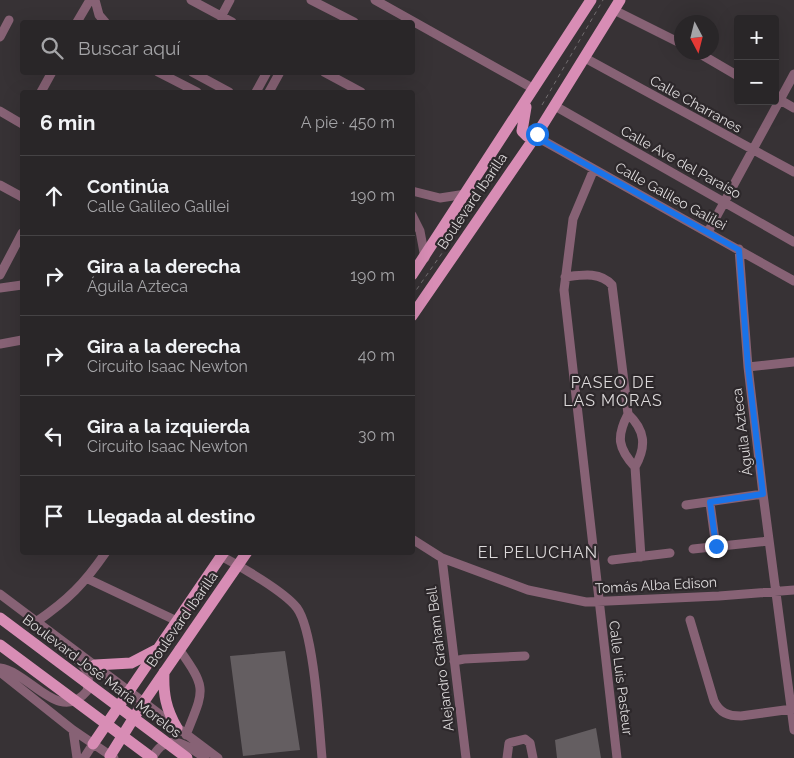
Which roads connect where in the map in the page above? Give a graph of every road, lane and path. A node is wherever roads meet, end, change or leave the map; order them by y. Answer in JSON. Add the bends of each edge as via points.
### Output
{"nodes":[{"id":1,"x":90,"y":0,"type":"edge"},
{"id":2,"x":95,"y":0,"type":"edge"},
{"id":3,"x":191,"y":0,"type":"edge"},
{"id":4,"x":230,"y":0,"type":"edge"},
{"id":5,"x":311,"y":0,"type":"edge"},
{"id":6,"x":375,"y":0,"type":"edge"},
{"id":7,"x":591,"y":0,"type":"edge"},
{"id":8,"x":603,"y":0,"type":"edge"},
{"id":9,"x":617,"y":5,"type":"edge"},
{"id":10,"x":221,"y":16,"type":"junction"},
{"id":11,"x":9,"y":20,"type":"dead end"},
{"id":12,"x":79,"y":20,"type":"edge"},
{"id":13,"x":103,"y":20,"type":"edge"},
{"id":14,"x":228,"y":20,"type":"edge"},
{"id":15,"x":350,"y":20,"type":"edge"},
{"id":16,"x":411,"y":20,"type":"edge"},
{"id":17,"x":415,"y":22,"type":"edge"},
{"id":18,"x":0,"y":37,"type":"edge"},
{"id":19,"x":674,"y":39,"type":"edge"},
{"id":20,"x":585,"y":58,"type":"junction"},
{"id":21,"x":711,"y":60,"type":"edge"},
{"id":22,"x":734,"y":74,"type":"edge"},
{"id":23,"x":794,"y":74,"type":"edge"},
{"id":24,"x":50,"y":75,"type":"edge"},
{"id":25,"x":164,"y":75,"type":"edge"},
{"id":26,"x":198,"y":75,"type":"edge"},
{"id":27,"x":265,"y":75,"type":"edge"},
{"id":28,"x":278,"y":75,"type":"edge"},
{"id":29,"x":331,"y":75,"type":"edge"},
{"id":30,"x":534,"y":89,"type":"junction"},
{"id":31,"x":42,"y":90,"type":"edge"},
{"id":32,"x":193,"y":90,"type":"edge"},
{"id":33,"x":225,"y":90,"type":"edge"},
{"id":34,"x":257,"y":90,"type":"edge"},
{"id":35,"x":270,"y":90,"type":"edge"},
{"id":36,"x":357,"y":90,"type":"edge"},
{"id":37,"x":779,"y":97,"type":"edge"},
{"id":38,"x":527,"y":100,"type":"junction"},
{"id":39,"x":779,"y":100,"type":"edge"},
{"id":40,"x":775,"y":105,"type":"edge"},
{"id":41,"x":555,"y":106,"type":"junction"},
{"id":42,"x":794,"y":108,"type":"edge"},
{"id":43,"x":539,"y":110,"type":"dead end"},
{"id":44,"x":0,"y":111,"type":"edge"},
{"id":45,"x":20,"y":123,"type":"edge"},
{"id":46,"x":536,"y":135,"type":"junction"},
{"id":47,"x":752,"y":151,"type":"junction"},
{"id":48,"x":594,"y":169,"type":"junction"},
{"id":49,"x":794,"y":172,"type":"edge"},
{"id":50,"x":0,"y":185,"type":"edge"},
{"id":51,"x":415,"y":192,"type":"edge"},
{"id":52,"x":466,"y":194,"type":"junction"},
{"id":53,"x":20,"y":196,"type":"edge"},
{"id":54,"x":725,"y":203,"type":"junction"},
{"id":55,"x":415,"y":221,"type":"edge"},
{"id":56,"x":708,"y":232,"type":"junction"},
{"id":57,"x":20,"y":237,"type":"edge"},
{"id":58,"x":453,"y":237,"type":"dead end"},
{"id":59,"x":794,"y":242,"type":"edge"},
{"id":60,"x":438,"y":249,"type":"junction"},
{"id":61,"x":739,"y":250,"type":"junction"},
{"id":62,"x":420,"y":260,"type":"edge"},
{"id":63,"x":0,"y":275,"type":"edge"},
{"id":64,"x":564,"y":277,"type":"junction"},
{"id":65,"x":794,"y":281,"type":"edge"},
{"id":66,"x":20,"y":285,"type":"edge"},
{"id":67,"x":0,"y":288,"type":"edge"},
{"id":68,"x":415,"y":291,"type":"edge"},
{"id":69,"x":415,"y":312,"type":"edge"},
{"id":70,"x":20,"y":340,"type":"edge"},
{"id":71,"x":0,"y":344,"type":"edge"},
{"id":72,"x":793,"y":362,"type":"edge"},
{"id":73,"x":748,"y":367,"type":"junction"},
{"id":74,"x":794,"y":373,"type":"edge"},
{"id":75,"x":628,"y":414,"type":"junction"},
{"id":76,"x":635,"y":466,"type":"junction"},
{"id":77,"x":763,"y":494,"type":"junction"},
{"id":78,"x":710,"y":502,"type":"junction"},
{"id":79,"x":686,"y":505,"type":"dead end"},
{"id":80,"x":415,"y":540,"type":"edge"},
{"id":81,"x":768,"y":541,"type":"junction"},
{"id":82,"x":716,"y":546,"type":"junction"},
{"id":83,"x":693,"y":548,"type":"dead end"},
{"id":84,"x":670,"y":553,"type":"dead end"},
{"id":85,"x":104,"y":555,"type":"edge"},
{"id":86,"x":221,"y":555,"type":"edge"},
{"id":87,"x":223,"y":555,"type":"edge"},
{"id":88,"x":245,"y":555,"type":"edge"},
{"id":89,"x":641,"y":557,"type":"junction"},
{"id":90,"x":442,"y":558,"type":"junction"},
{"id":91,"x":612,"y":560,"type":"dead end"},
{"id":92,"x":237,"y":566,"type":"junction"},
{"id":93,"x":88,"y":579,"type":"junction"},
{"id":94,"x":794,"y":590,"type":"edge"},
{"id":95,"x":775,"y":592,"type":"junction"},
{"id":96,"x":0,"y":594,"type":"edge"},
{"id":97,"x":597,"y":602,"type":"junction"},
{"id":98,"x":0,"y":618,"type":"edge"},
{"id":99,"x":690,"y":620,"type":"dead end"},
{"id":100,"x":177,"y":621,"type":"junction"},
{"id":101,"x":38,"y":623,"type":"junction"},
{"id":102,"x":0,"y":645,"type":"edge"},
{"id":103,"x":159,"y":648,"type":"junction"},
{"id":104,"x":179,"y":649,"type":"junction"},
{"id":105,"x":525,"y":656,"type":"dead end"},
{"id":106,"x":454,"y":661,"type":"junction"},
{"id":107,"x":95,"y":665,"type":"junction"},
{"id":108,"x":0,"y":668,"type":"edge"},
{"id":109,"x":0,"y":672,"type":"edge"},
{"id":110,"x":164,"y":672,"type":"junction"},
{"id":111,"x":127,"y":692,"type":"junction"},
{"id":112,"x":143,"y":703,"type":"junction"},
{"id":113,"x":792,"y":709,"type":"junction"},
{"id":114,"x":73,"y":730,"type":"junction"},
{"id":115,"x":794,"y":730,"type":"edge"},
{"id":116,"x":182,"y":731,"type":"junction"},
{"id":117,"x":93,"y":744,"type":"junction"},
{"id":118,"x":111,"y":757,"type":"edge"},
{"id":119,"x":77,"y":758,"type":"edge"},
{"id":120,"x":84,"y":758,"type":"edge"},
{"id":121,"x":152,"y":758,"type":"edge"},
{"id":122,"x":187,"y":758,"type":"edge"},
{"id":123,"x":205,"y":758,"type":"edge"},
{"id":124,"x":218,"y":758,"type":"edge"},
{"id":125,"x":322,"y":758,"type":"edge"},
{"id":126,"x":466,"y":758,"type":"edge"},
{"id":127,"x":507,"y":758,"type":"edge"},
{"id":128,"x":533,"y":758,"type":"edge"},
{"id":129,"x":616,"y":758,"type":"edge"}],
"edges":[{"from":1,"to":12,"type":"street"},
{"from":2,"to":13,"type":"street"},
{"from":3,"to":10,"type":"street"},
{"from":4,"to":10,"type":"street"},
{"from":5,"to":15,"type":"street"},
{"from":6,"to":16,"type":"street"},
{"from":7,"to":30,"type":"main road","name":"Boulevard Ibarilla"},
{"from":8,"to":43,"type":"path"},
{"from":9,"to":19,"type":"street"},
{"from":9,"to":20,"type":"main road","name":"Boulevard Ibarilla"},
{"from":10,"to":14,"type":"street"},
{"from":11,"to":18,"type":"street"},
{"from":17,"to":30,"type":"street"},
{"from":20,"to":41,"type":"main road","name":"Boulevard Ibarilla"},
{"from":20,"to":47,"type":"street","name":"Calle Charranes"},
{"from":21,"to":22,"type":"street"},
{"from":23,"to":37,"type":"street"},
{"from":24,"to":31,"type":"street"},
{"from":25,"to":32,"type":"street"},
{"from":26,"to":33,"type":"street"},
{"from":27,"to":34,"type":"street"},
{"from":28,"to":35,"type":"street"},
{"from":29,"to":36,"type":"street"},
{"from":30,"to":38,"type":"main road","name":"Boulevard Ibarilla"},
{"from":38,"to":46,"type":"main road","via":[[522,131],[527,136]]},
{"from":38,"to":52,"type":"main road","name":"Boulevard Ibarilla"},
{"from":39,"to":42,"type":"street"},
{"from":40,"to":47,"type":"street"},
{"from":41,"to":46,"type":"main road","name":"Boulevard Ibarilla"},
{"from":41,"to":54,"type":"street","name":"Calle Ave del Paraíso"},
{"from":44,"to":45,"type":"street"},
{"from":46,"to":48,"type":"street","name":"Calle Galileo Galilei"},
{"from":46,"to":69,"type":"main road","name":"Boulevard Ibarilla"},
{"from":47,"to":49,"type":"street","name":"Calle Charranes"},
{"from":47,"to":54,"type":"street"},
{"from":48,"to":56,"type":"street","name":"Calle Galileo Galilei"},
{"from":48,"to":64,"type":"street","name":"Calle Luis Pasteur","via":[[573,219]]},
{"from":50,"to":53,"type":"street"},
{"from":51,"to":52,"type":"street","via":[[440,198]]},
{"from":52,"to":60,"type":"main road","name":"Boulevard Ibarilla"},
{"from":54,"to":56,"type":"street"},
{"from":54,"to":59,"type":"street","name":"Calle Ave del Paraíso"},
{"from":55,"to":62,"type":"street","via":[[420,231]]},
{"from":56,"to":61,"type":"street","name":"Calle Galileo Galilei"},
{"from":57,"to":63,"type":"street"},
{"from":58,"to":60,"type":"path"},
{"from":60,"to":62,"type":"main road","name":"Boulevard Ibarilla"},
{"from":60,"to":68,"type":"path"},
{"from":60,"to":69,"type":"main road","via":[[442,263],[423,292]]},
{"from":61,"to":65,"type":"street","name":"Calle Galileo Galilei"},
{"from":61,"to":73,"type":"street","name":"Águila Azteca"},
{"from":64,"to":75,"type":"street","via":[[594,275],[607,279],[612,285]]},
{"from":64,"to":97,"type":"street","name":"Calle Luis Pasteur"},
{"from":66,"to":67,"type":"street"},
{"from":70,"to":71,"type":"street"},
{"from":72,"to":73,"type":"street"},
{"from":72,"to":74,"type":"street"},
{"from":73,"to":77,"type":"street","name":"Águila Azteca"},
{"from":75,"to":76,"type":"street","via":[[620,442]]},
{"from":75,"to":76,"type":"street","via":[[638,424],[644,442]]},
{"from":76,"to":89,"type":"street"},
{"from":77,"to":78,"type":"street"},
{"from":77,"to":81,"type":"street","name":"Águila Azteca"},
{"from":78,"to":79,"type":"street"},
{"from":78,"to":82,"type":"street"},
{"from":80,"to":90,"type":"street","name":"Tomás Alba Edison"},
{"from":81,"to":82,"type":"street"},
{"from":81,"to":95,"type":"street","name":"Águila Azteca"},
{"from":82,"to":83,"type":"street"},
{"from":84,"to":89,"type":"street"},
{"from":85,"to":93,"type":"street"},
{"from":86,"to":100,"type":"main road","name":"Boulevard Ibarilla"},
{"from":87,"to":92,"type":"street"},
{"from":88,"to":92,"type":"main road","name":"Boulevard Ibarilla"},
{"from":89,"to":91,"type":"street"},
{"from":90,"to":97,"type":"street","name":"Tomás Alba Edison","via":[[528,590]]},
{"from":90,"to":106,"type":"street","name":"Alejandro Graham Bell"},
{"from":92,"to":104,"type":"main road","name":"Boulevard Ibarilla"},
{"from":92,"to":125,"type":"street","via":[[286,598],[303,618],[310,650]]},
{"from":93,"to":100,"type":"street"},
{"from":93,"to":101,"type":"street","via":[[67,601]]},
{"from":94,"to":95,"type":"street","name":"Tomás Alba Edison"},
{"from":95,"to":97,"type":"street","name":"Tomás Alba Edison"},
{"from":95,"to":113,"type":"street","name":"Águila Azteca"},
{"from":96,"to":101,"type":"street"},
{"from":97,"to":129,"type":"street","name":"Calle Luis Pasteur"},
{"from":98,"to":122,"type":"main road","name":"Boulevard José María Morelos"},
{"from":99,"to":113,"type":"street","via":[[714,701],[720,711],[741,716]]},
{"from":100,"to":103,"type":"main road","name":"Boulevard Ibarilla"},
{"from":101,"to":107,"type":"street"},
{"from":101,"to":108,"type":"street","via":[[52,640],[84,666],[90,682],[84,696],[70,704],[59,703],[14,671]]},
{"from":102,"to":121,"type":"main road"},
{"from":103,"to":107,"type":"main road","via":[[130,663]]},
{"from":103,"to":111,"type":"main road","name":"Boulevard Ibarilla"},
{"from":104,"to":110,"type":"main road","name":"Boulevard Ibarilla"},
{"from":104,"to":116,"type":"street","via":[[201,684],[201,695]]},
{"from":105,"to":106,"type":"street"},
{"from":106,"to":126,"type":"street","name":"Alejandro Graham Bell"},
{"from":107,"to":111,"type":"street"},
{"from":109,"to":114,"type":"street"},
{"from":110,"to":112,"type":"main road","name":"Boulevard Ibarilla"},
{"from":110,"to":116,"type":"main road","via":[[166,702]]},
{"from":111,"to":112,"type":"street"},
{"from":111,"to":117,"type":"main road","name":"Boulevard Ibarilla"},
{"from":112,"to":116,"type":"street"},
{"from":112,"to":118,"type":"main road","name":"Boulevard Ibarilla"},
{"from":113,"to":115,"type":"street","name":"Águila Azteca"},
{"from":114,"to":117,"type":"street"},
{"from":114,"to":119,"type":"street"},
{"from":116,"to":124,"type":"street"},
{"from":117,"to":118,"type":"street"},
{"from":117,"to":120,"type":"street"},
{"from":121,"to":123,"type":"street","via":[[161,748],[179,742]]},
{"from":127,"to":128,"type":"street","via":[[509,743],[525,740],[530,743]]}]}
